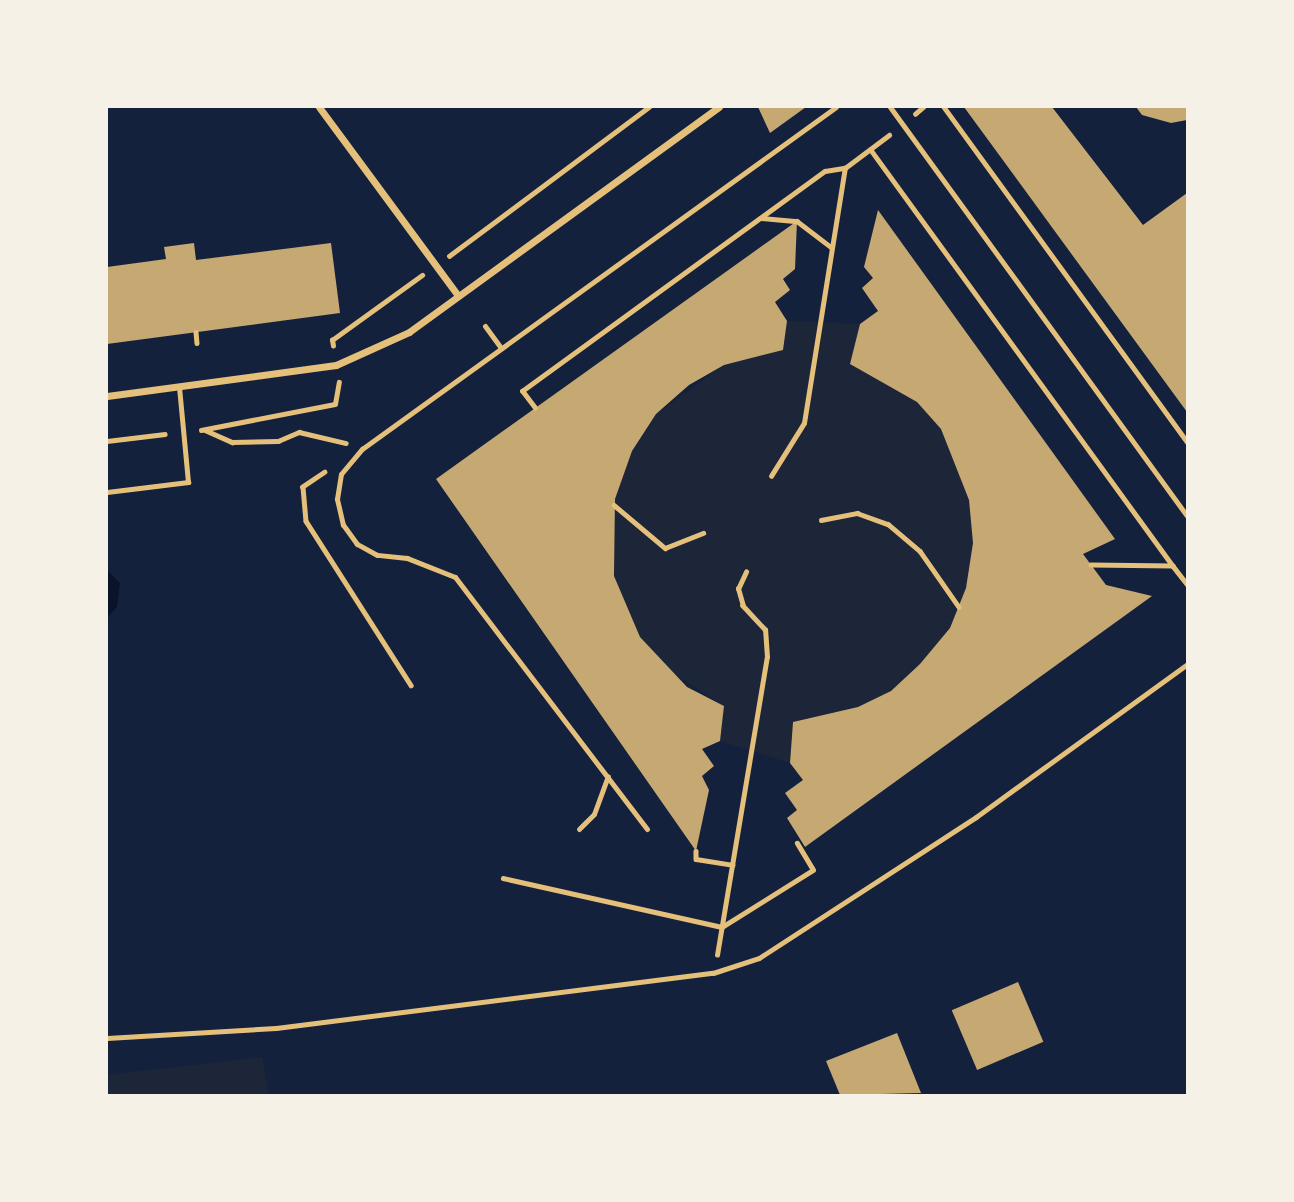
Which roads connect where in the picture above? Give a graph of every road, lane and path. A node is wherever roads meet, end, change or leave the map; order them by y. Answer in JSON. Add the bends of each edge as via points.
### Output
{"nodes":[{"id":1,"x":319,"y":107,"type":"edge"},
{"id":2,"x":649,"y":107,"type":"edge"},
{"id":3,"x":719,"y":107,"type":"edge"},
{"id":4,"x":836,"y":107,"type":"edge"},
{"id":5,"x":890,"y":107,"type":"edge"},
{"id":6,"x":944,"y":107,"type":"edge"},
{"id":7,"x":845,"y":168,"type":"junction"},
{"id":8,"x":759,"y":218,"type":"junction"},
{"id":9,"x":831,"y":247,"type":"junction"},
{"id":10,"x":436,"y":265,"type":"junction"},
{"id":11,"x":457,"y":294,"type":"junction"},
{"id":12,"x":485,"y":326,"type":"dead end"},
{"id":13,"x":196,"y":332,"type":"dead end"},
{"id":14,"x":197,"y":343,"type":"dead end"},
{"id":15,"x":501,"y":348,"type":"junction"},
{"id":16,"x":337,"y":365,"type":"junction"},
{"id":17,"x":179,"y":387,"type":"junction"},
{"id":18,"x":107,"y":397,"type":"edge"},
{"id":19,"x":535,"y":408,"type":"dead end"},
{"id":20,"x":204,"y":430,"type":"junction"},
{"id":21,"x":185,"y":433,"type":"junction"},
{"id":22,"x":107,"y":441,"type":"edge"},
{"id":23,"x":1187,"y":442,"type":"edge"},
{"id":24,"x":357,"y":453,"type":"junction"},
{"id":25,"x":341,"y":474,"type":"junction"},
{"id":26,"x":771,"y":476,"type":"dead end"},
{"id":27,"x":107,"y":492,"type":"edge"},
{"id":28,"x":614,"y":505,"type":"dead end"},
{"id":29,"x":1187,"y":516,"type":"edge"},
{"id":30,"x":821,"y":520,"type":"dead end"},
{"id":31,"x":703,"y":533,"type":"dead end"},
{"id":32,"x":1091,"y":565,"type":"dead end"},
{"id":33,"x":1173,"y":566,"type":"junction"},
{"id":34,"x":746,"y":572,"type":"dead end"},
{"id":35,"x":1187,"y":584,"type":"edge"},
{"id":36,"x":959,"y":607,"type":"dead end"},
{"id":37,"x":1187,"y":664,"type":"edge"},
{"id":38,"x":411,"y":685,"type":"dead end"},
{"id":39,"x":608,"y":776,"type":"junction"},
{"id":40,"x":579,"y":829,"type":"dead end"},
{"id":41,"x":647,"y":830,"type":"dead end"},
{"id":42,"x":797,"y":842,"type":"dead end"},
{"id":43,"x":696,"y":851,"type":"dead end"},
{"id":44,"x":733,"y":865,"type":"junction"},
{"id":45,"x":503,"y":878,"type":"dead end"},
{"id":46,"x":722,"y":927,"type":"junction"},
{"id":47,"x":713,"y":973,"type":"junction"},
{"id":48,"x":107,"y":1038,"type":"edge"}],
"edges":[{"from":1,"to":10,"type":"street"},
{"from":2,"to":10,"type":"path"},
{"from":3,"to":11,"type":"street"},
{"from":4,"to":15,"type":"lane"},
{"from":5,"to":29,"type":"lane"},
{"from":6,"to":23,"type":"path"},
{"from":7,"to":8,"type":"path","via":[[825,171]]},
{"from":7,"to":9,"type":"path"},
{"from":7,"to":33,"type":"path","via":[[871,150]]},
{"from":8,"to":9,"type":"path","via":[[797,220]]},
{"from":8,"to":19,"type":"path","via":[[522,391]]},
{"from":9,"to":26,"type":"path","via":[[804,423]]},
{"from":10,"to":11,"type":"street"},
{"from":10,"to":16,"type":"path","via":[[332,340]]},
{"from":11,"to":16,"type":"street","via":[[409,332]]},
{"from":12,"to":15,"type":"lane"},
{"from":13,"to":14,"type":"path"},
{"from":15,"to":24,"type":"lane"},
{"from":16,"to":17,"type":"street"},
{"from":16,"to":20,"type":"path","via":[[341,390],[335,404]]},
{"from":17,"to":18,"type":"street"},
{"from":17,"to":21,"type":"lane"},
{"from":20,"to":21,"type":"path"},
{"from":20,"to":24,"type":"path","via":[[232,442],[278,441],[299,432],[340,437]]},
{"from":21,"to":22,"type":"path"},
{"from":21,"to":27,"type":"lane","via":[[188,482]]},
{"from":24,"to":25,"type":"lane"},
{"from":25,"to":38,"type":"path","via":[[316,473],[303,487],[306,521]]},
{"from":25,"to":39,"type":"lane","via":[[337,499],[343,525],[357,544],[377,555],[407,558],[455,577]]},
{"from":28,"to":31,"type":"path","via":[[665,548]]},
{"from":30,"to":36,"type":"path","via":[[857,513],[888,524],[920,551]]},
{"from":32,"to":33,"type":"path"},
{"from":33,"to":35,"type":"path"},
{"from":34,"to":44,"type":"path","via":[[738,589],[743,606],[765,630],[767,657]]},
{"from":37,"to":47,"type":"lane","via":[[813,926],[759,958]]},
{"from":39,"to":40,"type":"lane","via":[[594,814]]},
{"from":39,"to":41,"type":"lane"},
{"from":42,"to":46,"type":"path","via":[[813,870]]},
{"from":43,"to":44,"type":"path","via":[[696,859]]},
{"from":44,"to":46,"type":"path"},
{"from":45,"to":46,"type":"path"},
{"from":46,"to":47,"type":"path"},
{"from":47,"to":48,"type":"lane","via":[[276,1028]]}]}
